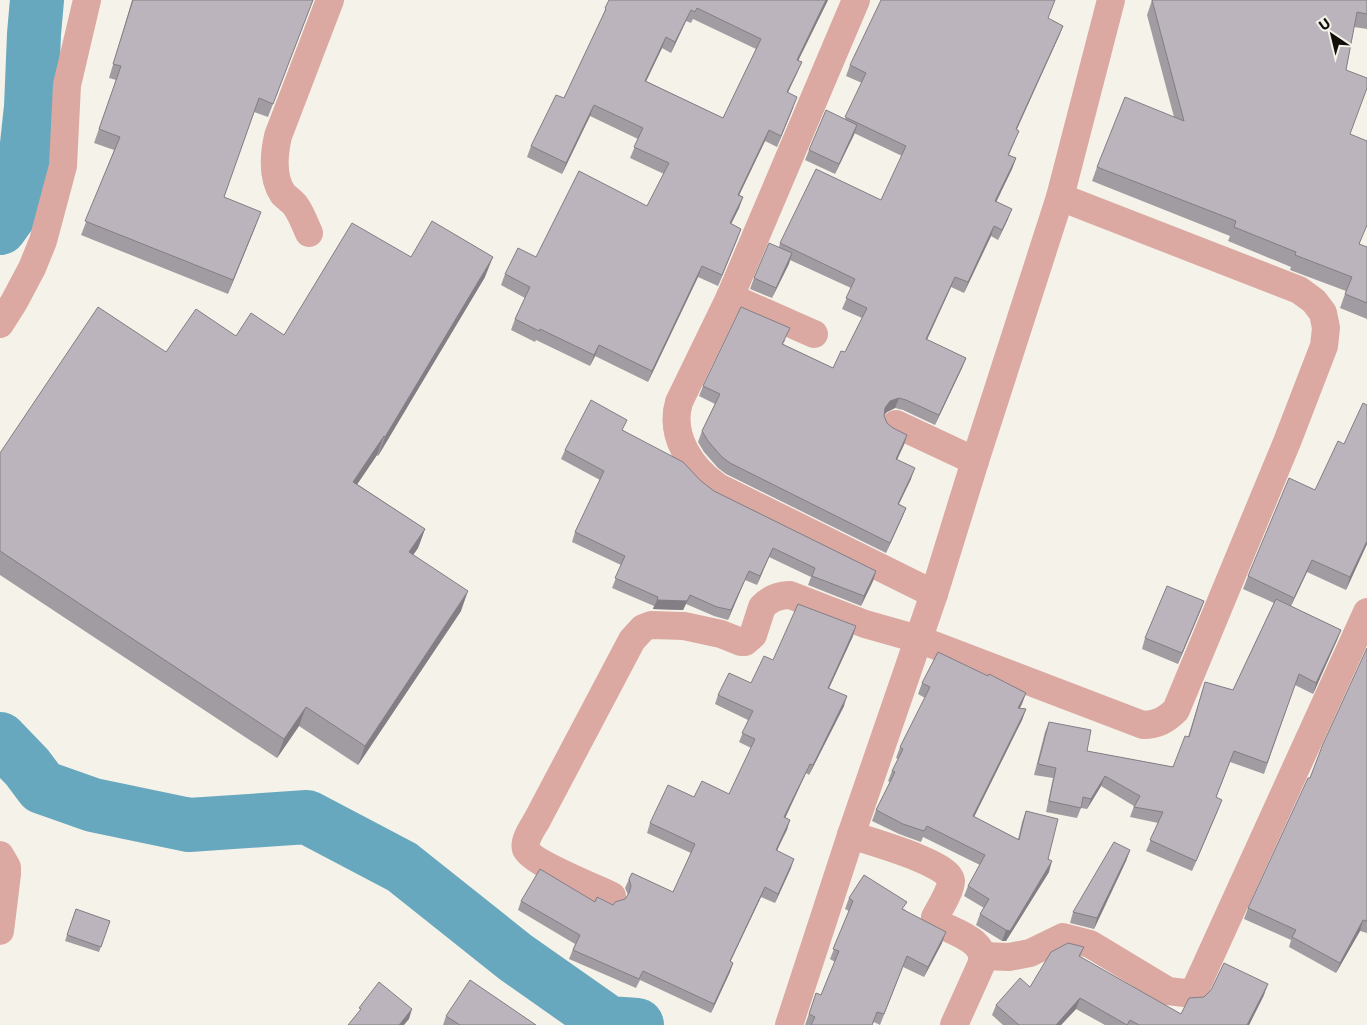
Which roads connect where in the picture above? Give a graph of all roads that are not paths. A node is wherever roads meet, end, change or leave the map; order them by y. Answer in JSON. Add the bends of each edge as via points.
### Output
{"nodes":[{"id":1,"x":87,"y":0,"type":"edge"},
{"id":2,"x":330,"y":0,"type":"edge"},
{"id":3,"x":856,"y":0,"type":"edge"},
{"id":4,"x":1112,"y":0,"type":"edge"},
{"id":5,"x":1060,"y":197,"type":"junction"},
{"id":6,"x":309,"y":234,"type":"dead end"},
{"id":7,"x":730,"y":298,"type":"junction"},
{"id":8,"x":0,"y":324,"type":"edge"},
{"id":9,"x":814,"y":334,"type":"dead end"},
{"id":10,"x":896,"y":424,"type":"dead end"},
{"id":11,"x":975,"y":461,"type":"junction"},
{"id":12,"x":934,"y":594,"type":"junction"},
{"id":13,"x":1367,"y":612,"type":"edge"},
{"id":14,"x":918,"y":639,"type":"junction"},
{"id":15,"x":851,"y":835,"type":"junction"},
{"id":16,"x":0,"y":855,"type":"edge"},
{"id":17,"x":612,"y":896,"type":"dead end"},
{"id":18,"x":0,"y":931,"type":"edge"},
{"id":19,"x":984,"y":956,"type":"junction"},
{"id":20,"x":789,"y":1024,"type":"edge"},
{"id":21,"x":954,"y":1025,"type":"edge"}],
"edges":[{"from":1,"to":8,"type":"street","via":[[67,85],[63,166],[43,241],[32,268]]},
{"from":2,"to":6,"type":"street","via":[[276,147],[275,170],[280,189],[294,203]]},
{"from":3,"to":7,"type":"street"},
{"from":4,"to":5,"type":"street"},
{"from":5,"to":11,"type":"street"},
{"from":5,"to":14,"type":"street","via":[[1299,290],[1323,313],[1326,328],[1324,346],[1176,710],[1166,719],[1143,725]]},
{"from":7,"to":9,"type":"street"},
{"from":7,"to":12,"type":"street","via":[[676,413],[679,437],[692,462],[718,487]]},
{"from":10,"to":11,"type":"street"},
{"from":11,"to":12,"type":"street"},
{"from":12,"to":14,"type":"street"},
{"from":13,"to":19,"type":"street","via":[[1193,994],[1168,991],[1090,944],[1063,937],[1030,953],[1009,957]]},
{"from":14,"to":15,"type":"street"},
{"from":14,"to":17,"type":"street","via":[[865,624],[790,595],[764,604],[753,635],[745,642],[684,626],[651,624],[643,628],[632,640],[526,843],[528,852],[541,862]]},
{"from":15,"to":19,"type":"street","via":[[930,862],[945,871],[950,877],[950,884],[936,922],[972,941]]},
{"from":15,"to":20,"type":"street"},
{"from":16,"to":18,"type":"street","via":[[7,867]]},
{"from":19,"to":21,"type":"street"}]}
